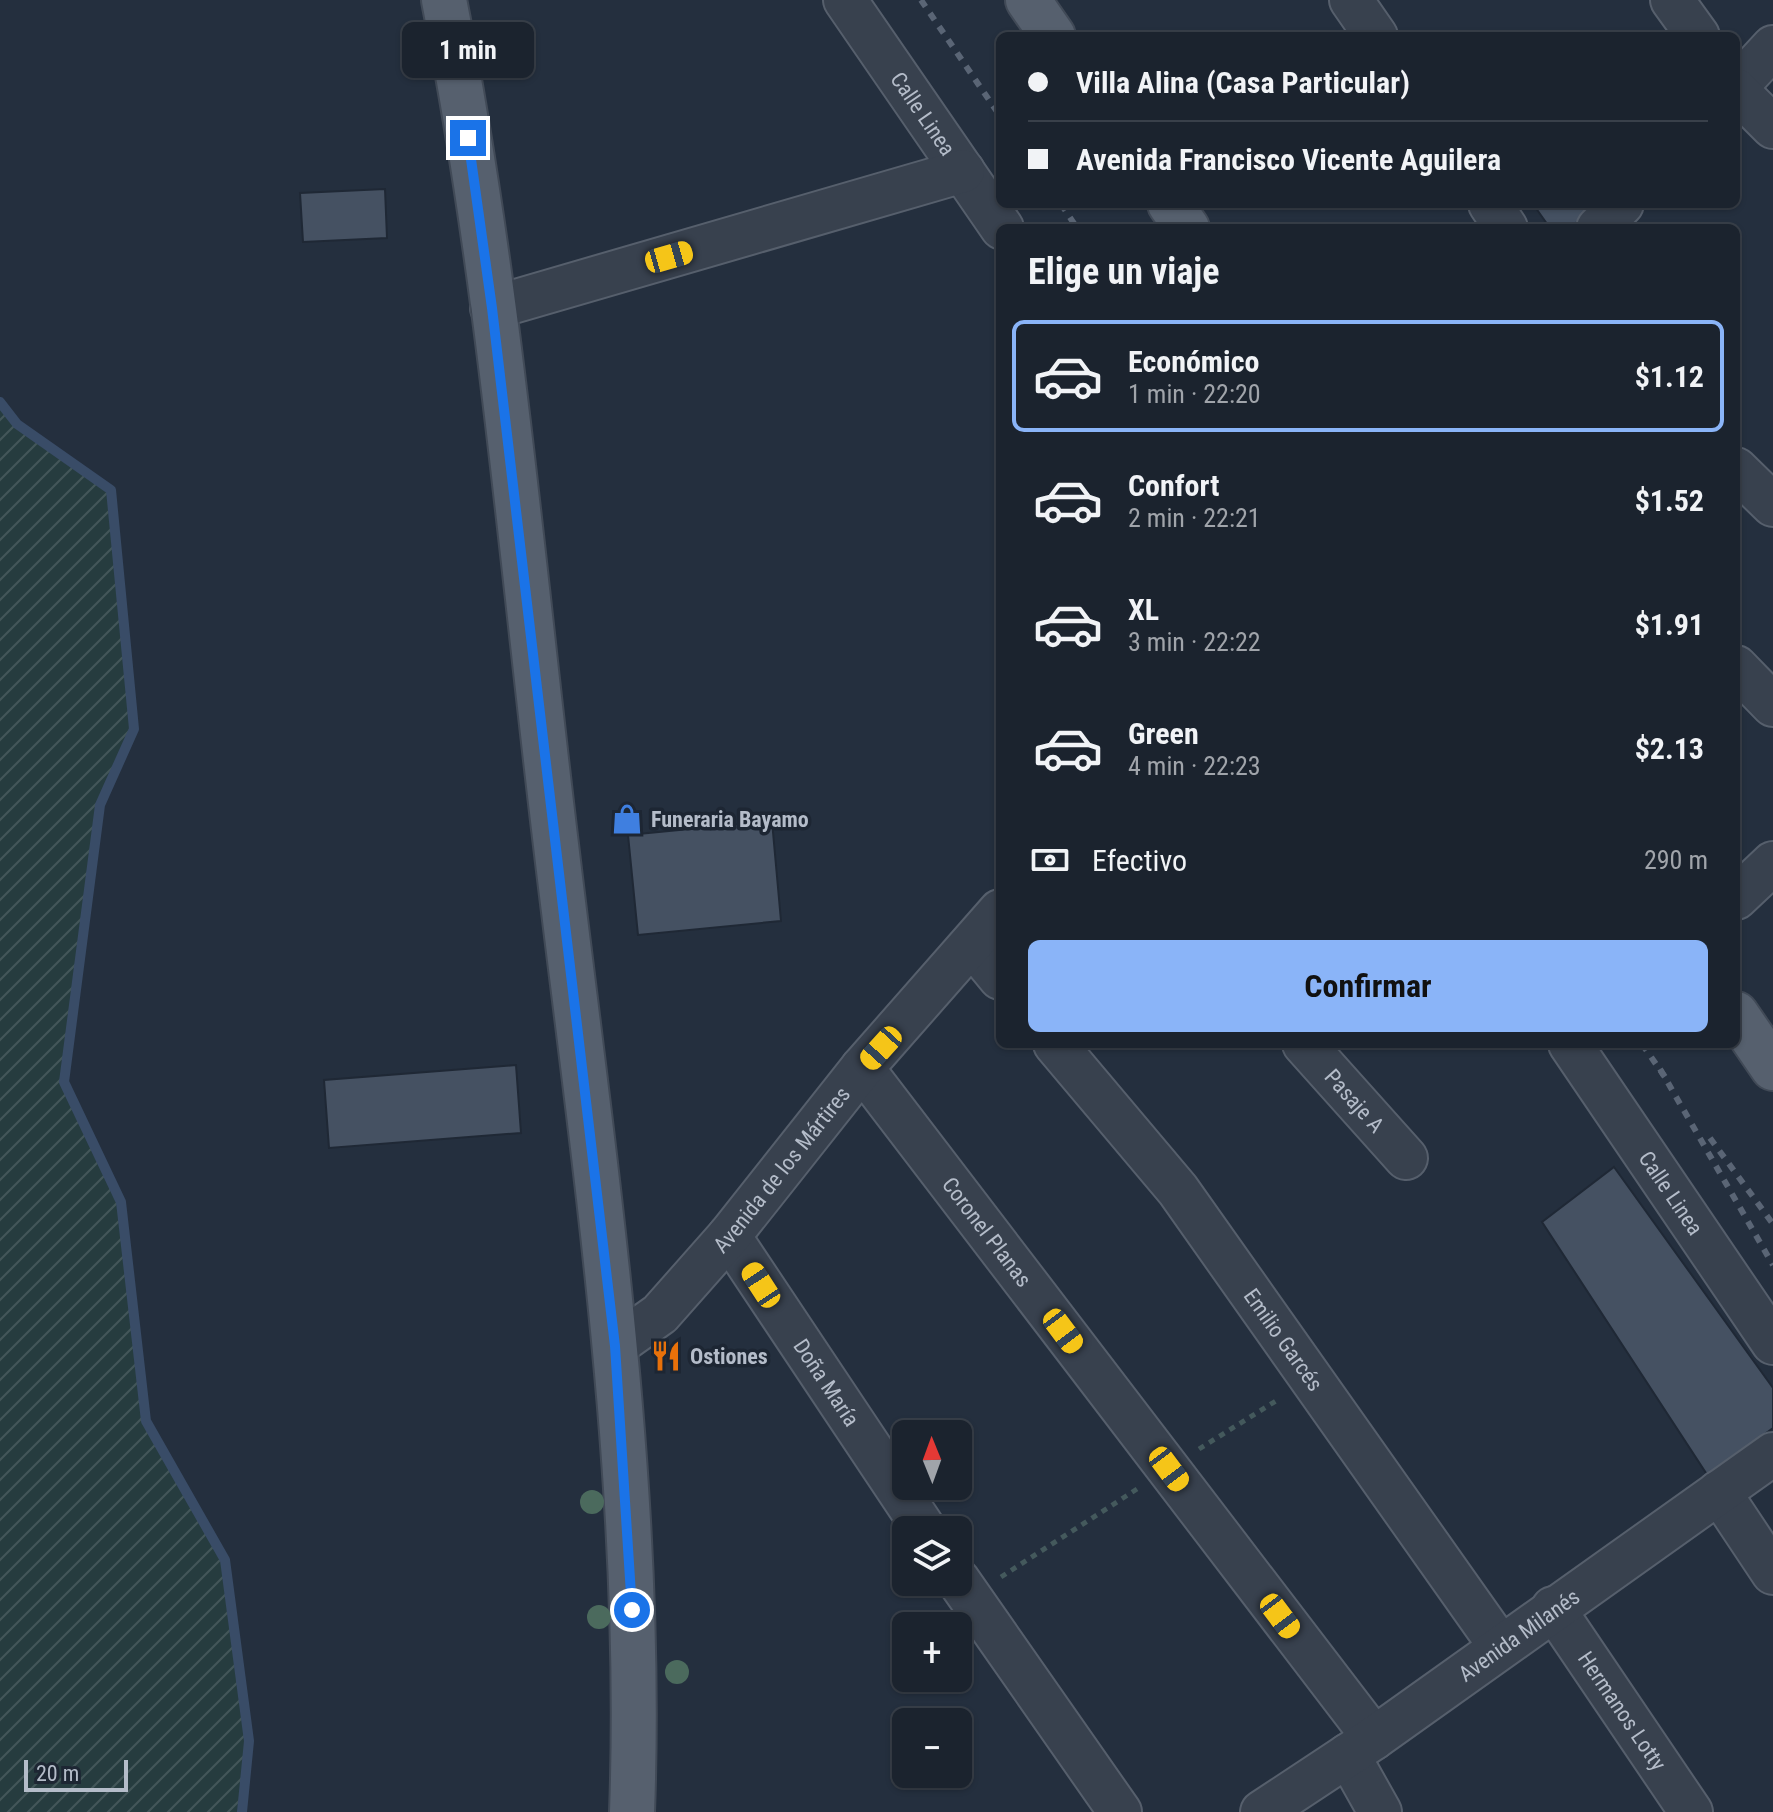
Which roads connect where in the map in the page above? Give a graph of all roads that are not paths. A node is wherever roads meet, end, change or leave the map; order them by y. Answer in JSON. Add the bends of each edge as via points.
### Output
{"nodes":[{"id":1,"x":444,"y":0,"type":"edge"},
{"id":2,"x":845,"y":0,"type":"edge"},
{"id":3,"x":1028,"y":0,"type":"edge"},
{"id":4,"x":1351,"y":0,"type":"edge"},
{"id":5,"x":1672,"y":0,"type":"edge"},
{"id":6,"x":1050,"y":32,"type":"edge"},
{"id":7,"x":1373,"y":32,"type":"edge"},
{"id":8,"x":1695,"y":32,"type":"edge"},
{"id":9,"x":1773,"y":47,"type":"edge"},
{"id":10,"x":1740,"y":84,"type":"edge"},
{"id":11,"x":1740,"y":92,"type":"edge"},
{"id":12,"x":1773,"y":127,"type":"edge"},
{"id":13,"x":963,"y":171,"type":"junction"},
{"id":14,"x":1618,"y":208,"type":"edge"},
{"id":15,"x":999,"y":224,"type":"edge"},
{"id":16,"x":1602,"y":224,"type":"edge"},
{"id":17,"x":492,"y":308,"type":"junction"},
{"id":18,"x":1740,"y":473,"type":"edge"},
{"id":19,"x":1773,"y":505,"type":"edge"},
{"id":20,"x":1740,"y":671,"type":"edge"},
{"id":21,"x":1773,"y":705,"type":"edge"},
{"id":22,"x":1773,"y":863,"type":"edge"},
{"id":23,"x":1740,"y":894,"type":"edge"},
{"id":24,"x":996,"y":916,"type":"edge"},
{"id":25,"x":972,"y":944,"type":"junction"},
{"id":26,"x":996,"y":973,"type":"edge"},
{"id":27,"x":1740,"y":1020,"type":"edge"},
{"id":28,"x":1058,"y":1048,"type":"edge"},
{"id":29,"x":1308,"y":1048,"type":"edge"},
{"id":30,"x":1573,"y":1048,"type":"edge"},
{"id":31,"x":862,"y":1068,"type":"junction"},
{"id":32,"x":1773,"y":1068,"type":"edge"},
{"id":33,"x":1406,"y":1158,"type":"dead end"},
{"id":34,"x":729,"y":1236,"type":"junction"},
{"id":35,"x":1773,"y":1343,"type":"edge"},
{"id":36,"x":615,"y":1346,"type":"junction"},
{"id":37,"x":1773,"y":1454,"type":"edge"},
{"id":38,"x":1719,"y":1492,"type":"junction"},
{"id":39,"x":916,"y":1516,"type":"edge"},
{"id":40,"x":1773,"y":1573,"type":"edge"},
{"id":41,"x":969,"y":1596,"type":"edge"},
{"id":42,"x":1553,"y":1608,"type":"junction"},
{"id":43,"x":1500,"y":1646,"type":"junction"},
{"id":44,"x":1361,"y":1747,"type":"junction"},
{"id":45,"x":632,"y":1812,"type":"edge"},
{"id":46,"x":1120,"y":1812,"type":"edge"},
{"id":47,"x":1262,"y":1812,"type":"edge"},
{"id":48,"x":1380,"y":1812,"type":"edge"},
{"id":49,"x":1691,"y":1812,"type":"edge"}],
"edges":[{"from":1,"to":17,"type":"main road"},
{"from":2,"to":13,"type":"street","name":"Calle Linea"},
{"from":3,"to":6,"type":"main road"},
{"from":4,"to":7,"type":"street"},
{"from":5,"to":8,"type":"street"},
{"from":9,"to":10,"type":"street"},
{"from":11,"to":12,"type":"street"},
{"from":13,"to":15,"type":"street","name":"Calle Linea"},
{"from":13,"to":17,"type":"street"},
{"from":14,"to":16,"type":"street"},
{"from":17,"to":36,"type":"main road"},
{"from":18,"to":19,"type":"street"},
{"from":20,"to":21,"type":"street"},
{"from":22,"to":23,"type":"street"},
{"from":24,"to":25,"type":"street","name":"Avenida de los Mártires"},
{"from":25,"to":26,"type":"street"},
{"from":25,"to":31,"type":"street","name":"Avenida de los Mártires"},
{"from":27,"to":32,"type":"main road"},
{"from":28,"to":43,"type":"street","name":"Emilio Garcés","via":[[1178,1190]]},
{"from":29,"to":33,"type":"street","name":"Pasaje A"},
{"from":30,"to":35,"type":"street","name":"Calle Linea"},
{"from":31,"to":34,"type":"street","name":"Avenida de los Mártires"},
{"from":31,"to":44,"type":"street","name":"Coronel Planas"},
{"from":34,"to":36,"type":"street","name":"Avenida de los Mártires","via":[[660,1314]]},
{"from":34,"to":39,"type":"street","name":"Doña María"},
{"from":36,"to":45,"type":"main road","via":[[636,1699]]},
{"from":37,"to":38,"type":"street","name":"Avenida Milanés"},
{"from":38,"to":40,"type":"street"},
{"from":38,"to":42,"type":"street","name":"Avenida Milanés"},
{"from":41,"to":46,"type":"street"},
{"from":42,"to":43,"type":"street","name":"Avenida Milanés"},
{"from":42,"to":49,"type":"street","name":"Hermanos Lotty"},
{"from":43,"to":44,"type":"street","name":"Avenida Milanés"},
{"from":44,"to":47,"type":"street","name":"Avenida Milanés"},
{"from":44,"to":48,"type":"street","name":"Coronel Planas"}]}
